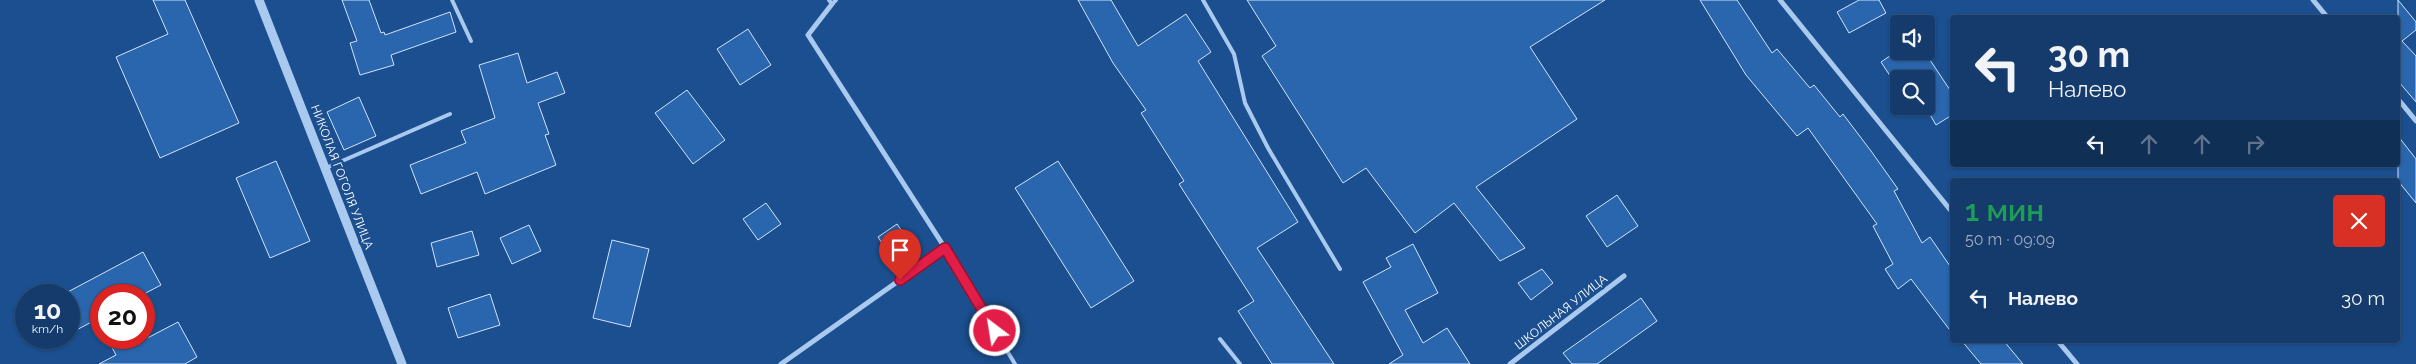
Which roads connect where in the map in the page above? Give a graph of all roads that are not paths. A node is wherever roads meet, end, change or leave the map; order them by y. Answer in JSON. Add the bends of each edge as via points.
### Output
{"nodes":[{"id":1,"x":259,"y":0,"type":"edge"},
{"id":2,"x":452,"y":0,"type":"edge"},
{"id":3,"x":1203,"y":0,"type":"edge"},
{"id":4,"x":1780,"y":0,"type":"edge"},
{"id":5,"x":2313,"y":0,"type":"edge"},
{"id":6,"x":833,"y":1,"type":"edge"},
{"id":7,"x":2326,"y":15,"type":"edge"},
{"id":8,"x":471,"y":41,"type":"dead end"},
{"id":9,"x":2400,"y":101,"type":"edge"},
{"id":10,"x":450,"y":114,"type":"dead end"},
{"id":11,"x":2416,"y":121,"type":"edge"},
{"id":12,"x":325,"y":169,"type":"junction"},
{"id":13,"x":1950,"y":210,"type":"edge"},
{"id":14,"x":945,"y":248,"type":"junction"},
{"id":15,"x":1340,"y":269,"type":"dead end"},
{"id":16,"x":1624,"y":276,"type":"dead end"},
{"id":17,"x":1220,"y":339,"type":"dead end"},
{"id":18,"x":2059,"y":343,"type":"edge"},
{"id":19,"x":402,"y":364,"type":"edge"},
{"id":20,"x":781,"y":364,"type":"edge"},
{"id":21,"x":1015,"y":364,"type":"edge"},
{"id":22,"x":1240,"y":364,"type":"edge"},
{"id":23,"x":1510,"y":364,"type":"edge"},
{"id":24,"x":2076,"y":364,"type":"edge"}],
"edges":[{"from":1,"to":12,"type":"street","name":"НИКОЛАЯ ГОГОЛЯ УЛИЦА"},
{"from":2,"to":8,"type":"lane"},
{"from":3,"to":15,"type":"lane","via":[[1234,54],[1245,103]]},
{"from":4,"to":13,"type":"street"},
{"from":5,"to":7,"type":"street"},
{"from":6,"to":14,"type":"street","via":[[808,35]]},
{"from":9,"to":11,"type":"street"},
{"from":10,"to":12,"type":"lane"},
{"from":12,"to":19,"type":"street","name":"НИКОЛАЯ ГОГОЛЯ УЛИЦА"},
{"from":14,"to":20,"type":"street"},
{"from":14,"to":21,"type":"lane"},
{"from":16,"to":23,"type":"street","name":"ШКОЛЬНАЯ УЛИЦА"},
{"from":17,"to":22,"type":"lane"},
{"from":18,"to":24,"type":"street"}]}
